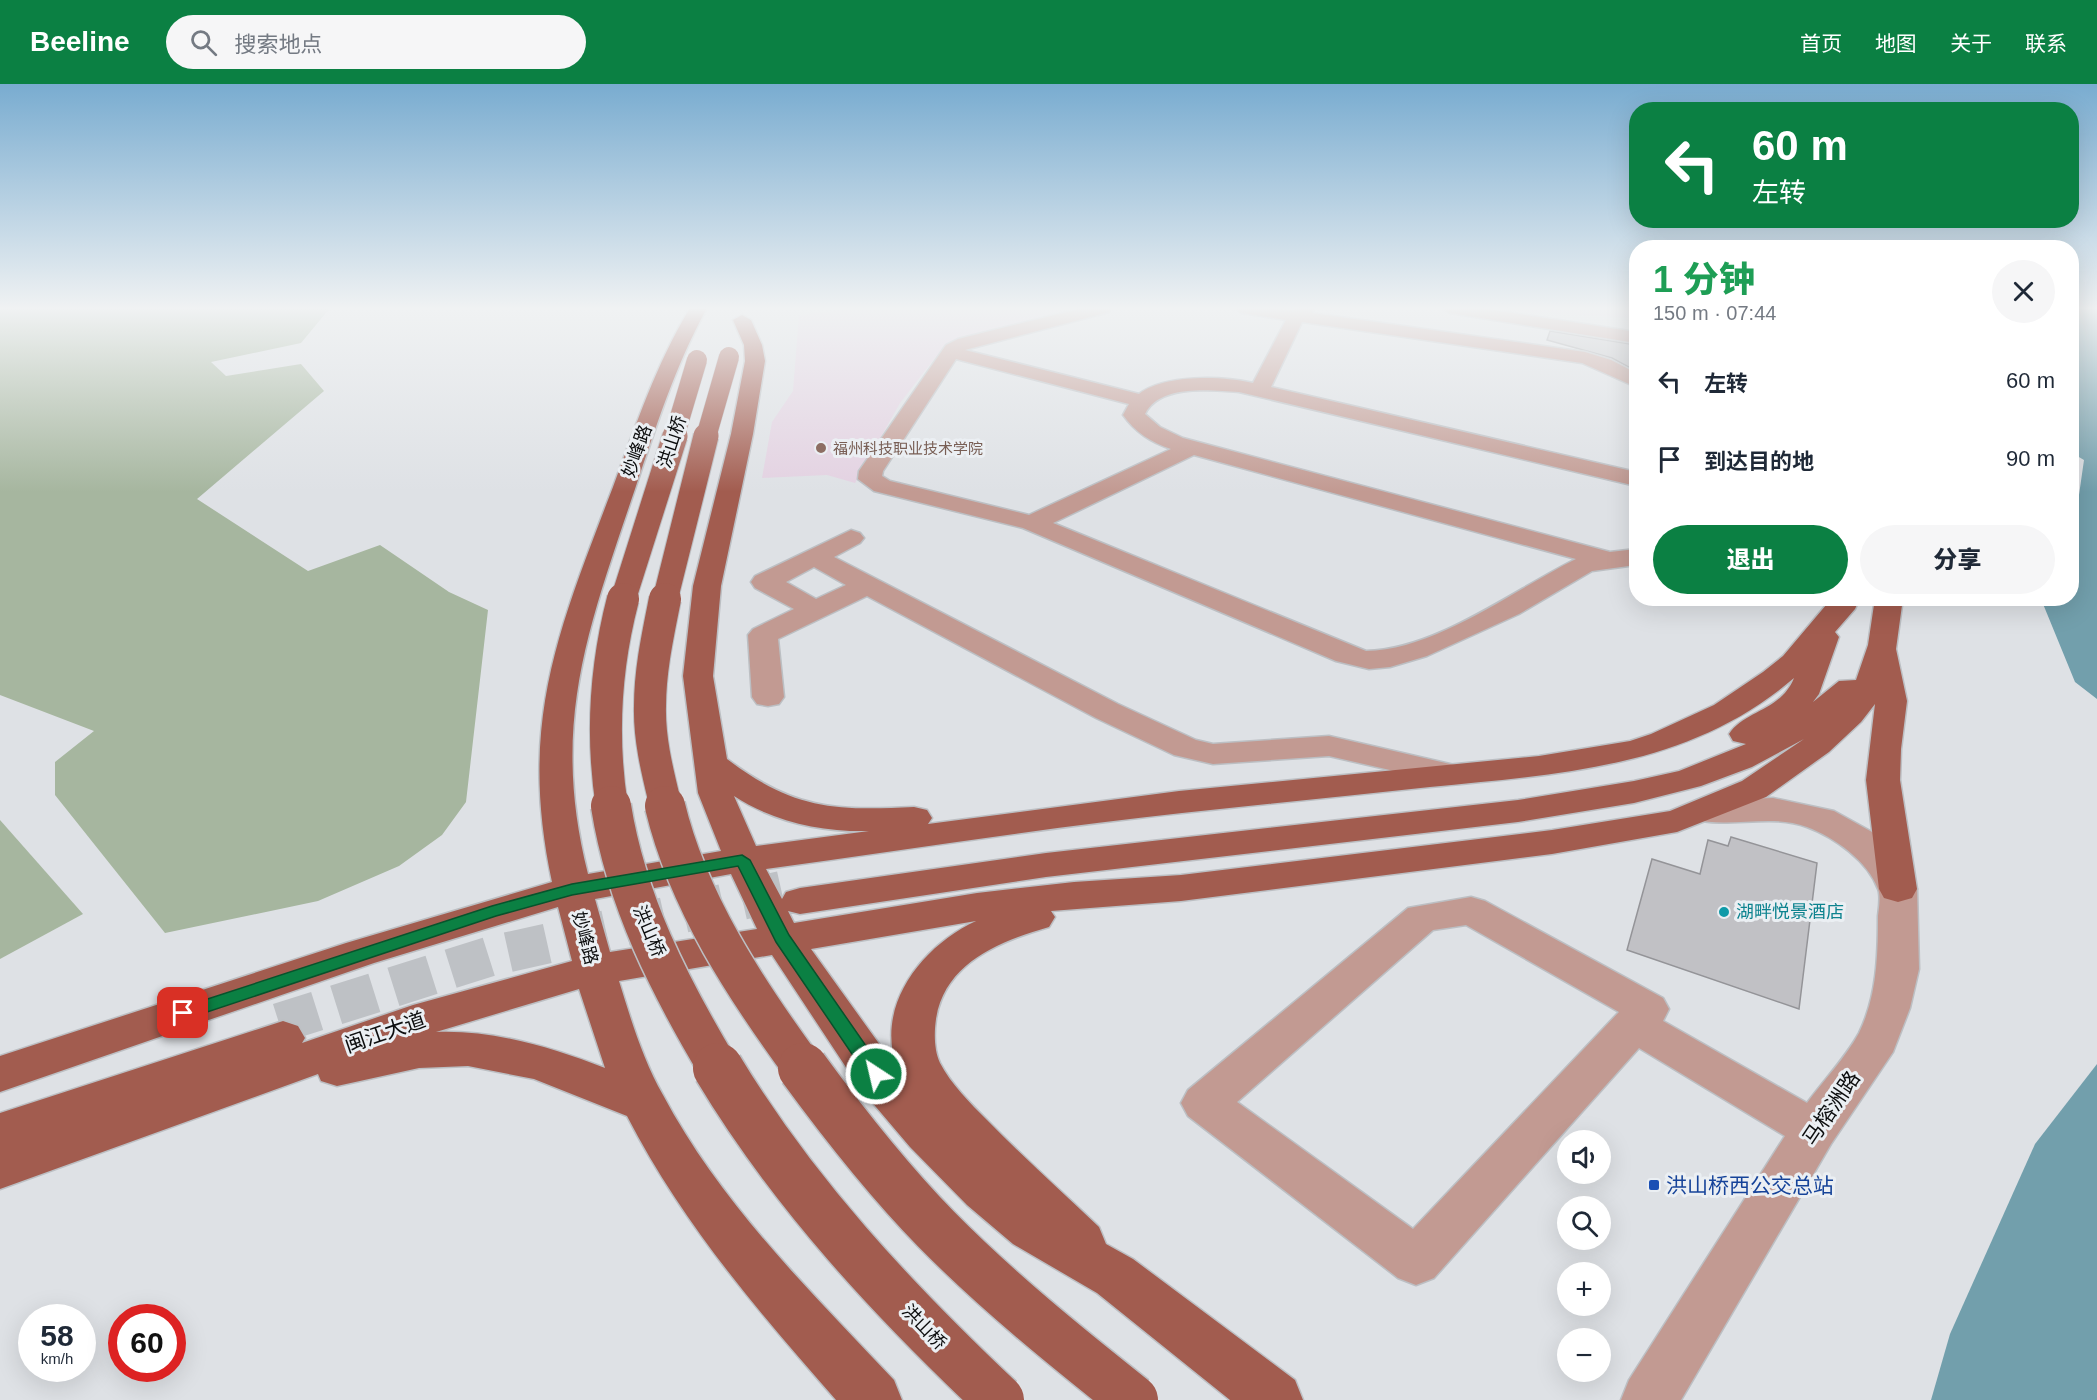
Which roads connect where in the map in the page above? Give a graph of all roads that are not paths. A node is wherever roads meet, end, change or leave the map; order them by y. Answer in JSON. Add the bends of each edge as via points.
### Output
{"nodes":[{"id":1,"x":666,"y":369,"type":"edge"},
{"id":2,"x":709,"y":369,"type":"edge"},
{"id":3,"x":711,"y":369,"type":"edge"},
{"id":4,"x":754,"y":369,"type":"edge"},
{"id":5,"x":938,"y":369,"type":"edge"},
{"id":6,"x":1019,"y":369,"type":"edge"},
{"id":7,"x":1271,"y":369,"type":"edge"},
{"id":8,"x":1616,"y":369,"type":"edge"},
{"id":9,"x":1629,"y":377,"type":"edge"},
{"id":10,"x":1260,"y":390,"type":"junction"},
{"id":11,"x":1140,"y":400,"type":"junction"},
{"id":12,"x":1191,"y":448,"type":"junction"},
{"id":13,"x":1629,"y":477,"type":"edge"},
{"id":14,"x":1032,"y":523,"type":"junction"},
{"id":15,"x":851,"y":538,"type":"dead end"},
{"id":16,"x":814,"y":557,"type":"junction"},
{"id":17,"x":1629,"y":557,"type":"edge"},
{"id":18,"x":1607,"y":559,"type":"junction"},
{"id":19,"x":765,"y":582,"type":"junction"},
{"id":20,"x":867,"y":585,"type":"junction"},
{"id":21,"x":1840,"y":608,"type":"edge"},
{"id":22,"x":816,"y":610,"type":"junction"},
{"id":23,"x":1886,"y":611,"type":"edge"},
{"id":24,"x":763,"y":635,"type":"junction"},
{"id":25,"x":768,"y":697,"type":"dead end"},
{"id":26,"x":709,"y":762,"type":"junction"},
{"id":27,"x":1451,"y":774,"type":"junction"},
{"id":28,"x":1179,"y":802,"type":"junction"},
{"id":29,"x":1706,"y":811,"type":"junction"},
{"id":30,"x":742,"y":860,"type":"junction"},
{"id":31,"x":1180,"y":888,"type":"junction"},
{"id":32,"x":572,"y":890,"type":"junction"},
{"id":33,"x":1898,"y":890,"type":"junction"},
{"id":34,"x":794,"y":909,"type":"junction"},
{"id":35,"x":594,"y":970,"type":"junction"},
{"id":36,"x":1635,"y":1025,"type":"junction"},
{"id":37,"x":0,"y":1074,"type":"edge"},
{"id":38,"x":643,"y":1103,"type":"junction"},
{"id":39,"x":0,"y":1116,"type":"edge"},
{"id":40,"x":127,"y":1124,"type":"junction"},
{"id":41,"x":1814,"y":1130,"type":"junction"},
{"id":42,"x":0,"y":1133,"type":"edge"},
{"id":43,"x":0,"y":1168,"type":"edge"},
{"id":44,"x":1114,"y":1276,"type":"junction"},
{"id":45,"x":874,"y":1400,"type":"edge"},
{"id":46,"x":999,"y":1400,"type":"edge"},
{"id":47,"x":1133,"y":1400,"type":"edge"},
{"id":48,"x":1275,"y":1400,"type":"edge"},
{"id":49,"x":1648,"y":1400,"type":"edge"}],
"edges":[{"from":1,"to":32,"type":"main road","name":"妙峰路","via":[[582,599],[565,662],[558,704],[555,782],[558,828]]},
{"from":2,"to":46,"type":"main road","name":"洪山桥","bridge":true,"via":[[627,587],[608,681],[605,752],[617,840],[661,961],[702,1041],[744,1108],[807,1197],[884,1285]]},
{"from":3,"to":47,"type":"main road","bridge":true,"via":[[651,678],[650,717],[661,782],[672,833],[689,879],[741,982],[870,1156],[936,1229],[1010,1299]]},
{"from":4,"to":26,"type":"main road","via":[[710,568],[698,676]]},
{"from":5,"to":14,"type":"street","via":[[870,478],[882,486]]},
{"from":6,"to":11,"type":"street"},
{"from":7,"to":10,"type":"street"},
{"from":8,"to":9,"type":"street"},
{"from":10,"to":11,"type":"street","via":[[1205,385],[1167,390]]},
{"from":10,"to":13,"type":"street"},
{"from":11,"to":12,"type":"street","via":[[1134,415],[1140,423],[1158,436]]},
{"from":12,"to":14,"type":"street"},
{"from":12,"to":18,"type":"street"},
{"from":14,"to":18,"type":"street","via":[[1347,655],[1368,660],[1396,656],[1466,630],[1583,565]]},
{"from":15,"to":16,"type":"street"},
{"from":16,"to":19,"type":"street"},
{"from":16,"to":20,"type":"street"},
{"from":17,"to":18,"type":"street"},
{"from":19,"to":22,"type":"street"},
{"from":19,"to":24,"type":"street"},
{"from":20,"to":22,"type":"street"},
{"from":20,"to":27,"type":"street","via":[[1186,748],[1213,754],[1329,746]]},
{"from":21,"to":27,"type":"main road","via":[[1774,680],[1725,712],[1663,741],[1581,760]]},
{"from":21,"to":34,"type":"main road","via":[[1803,694],[1779,715],[1672,767],[1563,792],[1126,842]]},
{"from":22,"to":24,"type":"street"},
{"from":23,"to":29,"type":"main road","via":[[1867,693],[1850,715],[1787,768],[1754,789]]},
{"from":23,"to":33,"type":"main road","via":[[1891,701],[1883,780]]},
{"from":23,"to":34,"type":"main road","via":[[1850,688],[1798,729],[1740,760],[1689,779],[1518,811],[1046,865]]},
{"from":24,"to":25,"type":"street"},
{"from":26,"to":28,"type":"main road","via":[[739,787],[765,801],[825,819],[892,819]]},
{"from":26,"to":30,"type":"main road","via":[[715,793]]},
{"from":27,"to":28,"type":"main road"},
{"from":28,"to":30,"type":"main road"},
{"from":29,"to":31,"type":"main road","via":[[1629,831]]},
{"from":29,"to":33,"type":"street","via":[[1773,809],[1821,819],[1859,840]]},
{"from":30,"to":32,"type":"main road"},
{"from":30,"to":34,"type":"main road"},
{"from":31,"to":34,"type":"main road"},
{"from":31,"to":44,"type":"main road","via":[[1003,924],[971,939],[947,959],[928,982],[917,1005],[915,1057],[932,1089],[985,1148]]},
{"from":32,"to":35,"type":"main road","name":"妙峰路"},
{"from":32,"to":37,"type":"main road","via":[[360,953]]},
{"from":33,"to":41,"type":"street","name":"马榕洲路","via":[[1898,969],[1878,1040]]},
{"from":34,"to":35,"type":"main road","name":"闽江大道"},
{"from":34,"to":44,"type":"main road","via":[[876,1074],[927,1133],[984,1190],[1031,1228]]},
{"from":35,"to":38,"type":"main road","name":"妙峰路"},
{"from":35,"to":40,"type":"main road","name":"闽江大道","via":[[413,1022]]},
{"from":36,"to":36,"type":"street","via":[[1648,1010],[1471,911],[1422,918],[1204,1103],[1416,1261]]},
{"from":36,"to":41,"type":"street"},
{"from":38,"to":40,"type":"main road","via":[[497,1053],[431,1050],[370,1060]]},
{"from":38,"to":45,"type":"main road","name":"妙峰路","via":[[688,1180],[740,1248]]},
{"from":39,"to":42,"type":"main road","via":[[281,1030]]},
{"from":40,"to":43,"type":"main road","name":"闽江大道"},
{"from":41,"to":49,"type":"street","name":"马榕洲路"},
{"from":44,"to":48,"type":"main road"}]}
